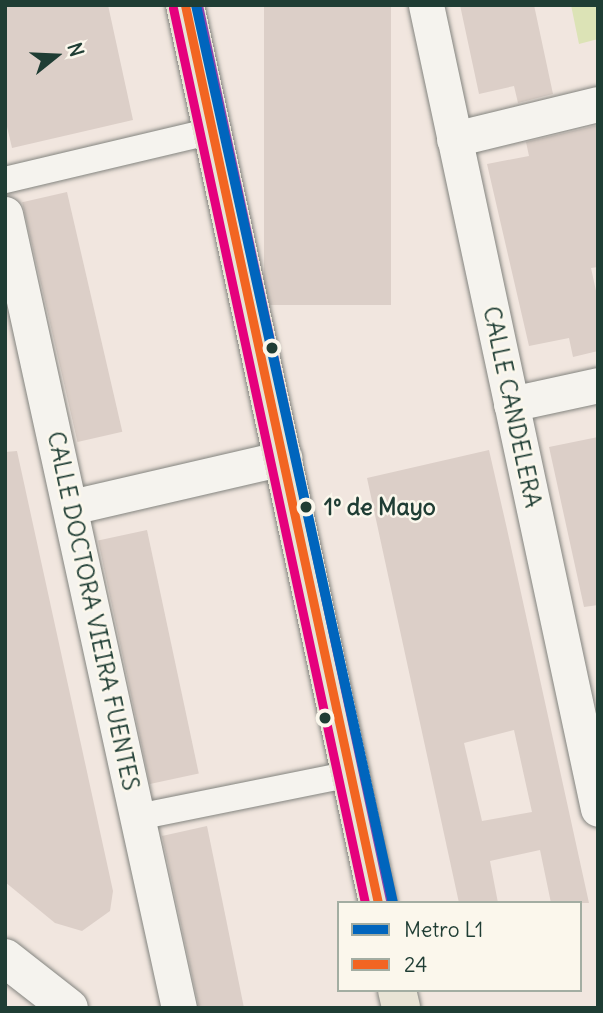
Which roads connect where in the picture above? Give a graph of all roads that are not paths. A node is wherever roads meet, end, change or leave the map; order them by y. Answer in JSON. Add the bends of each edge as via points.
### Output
{"nodes":[{"id":1,"x":185,"y":5,"type":"edge"},
{"id":2,"x":426,"y":5,"type":"edge"},
{"id":3,"x":598,"y":104,"type":"edge"},
{"id":4,"x":212,"y":131,"type":"junction"},
{"id":5,"x":454,"y":139,"type":"junction"},
{"id":6,"x":5,"y":180,"type":"edge"},
{"id":7,"x":5,"y":214,"type":"edge"},
{"id":8,"x":18,"y":326,"type":"edge"},
{"id":9,"x":598,"y":385,"type":"edge"},
{"id":10,"x":511,"y":404,"type":"junction"},
{"id":11,"x":284,"y":457,"type":"junction"},
{"id":12,"x":71,"y":507,"type":"junction"},
{"id":13,"x":584,"y":674,"type":"edge"},
{"id":14,"x":351,"y":774,"type":"junction"},
{"id":15,"x":598,"y":809,"type":"edge"},
{"id":16,"x":138,"y":817,"type":"junction"},
{"id":17,"x":379,"y":901,"type":"edge"},
{"id":18,"x":5,"y":958,"type":"edge"},
{"id":19,"x":69,"y":1008,"type":"edge"},
{"id":20,"x":179,"y":1008,"type":"edge"}],
"edges":[{"from":1,"to":4,"type":"main road"},
{"from":2,"to":5,"type":"street","name":"CALLE CANDELERA"},
{"from":3,"to":5,"type":"street"},
{"from":4,"to":6,"type":"street"},
{"from":4,"to":11,"type":"main road"},
{"from":5,"to":10,"type":"street","name":"CALLE CANDELERA"},
{"from":7,"to":8,"type":"street","name":"CALLE DOCTORA VIEIRA FUENTES"},
{"from":8,"to":12,"type":"street","name":"CALLE DOCTORA VIEIRA FUENTES"},
{"from":9,"to":10,"type":"street"},
{"from":10,"to":13,"type":"street","name":"CALLE CANDELERA"},
{"from":11,"to":12,"type":"street"},
{"from":11,"to":14,"type":"main road"},
{"from":12,"to":16,"type":"street","name":"CALLE DOCTORA VIEIRA FUENTES"},
{"from":13,"to":15,"type":"street","name":"CALLE CANDELERA"},
{"from":14,"to":16,"type":"street"},
{"from":14,"to":17,"type":"main road"},
{"from":16,"to":20,"type":"street","name":"CALLE DOCTORA VIEIRA FUENTES"},
{"from":18,"to":19,"type":"street"}]}
